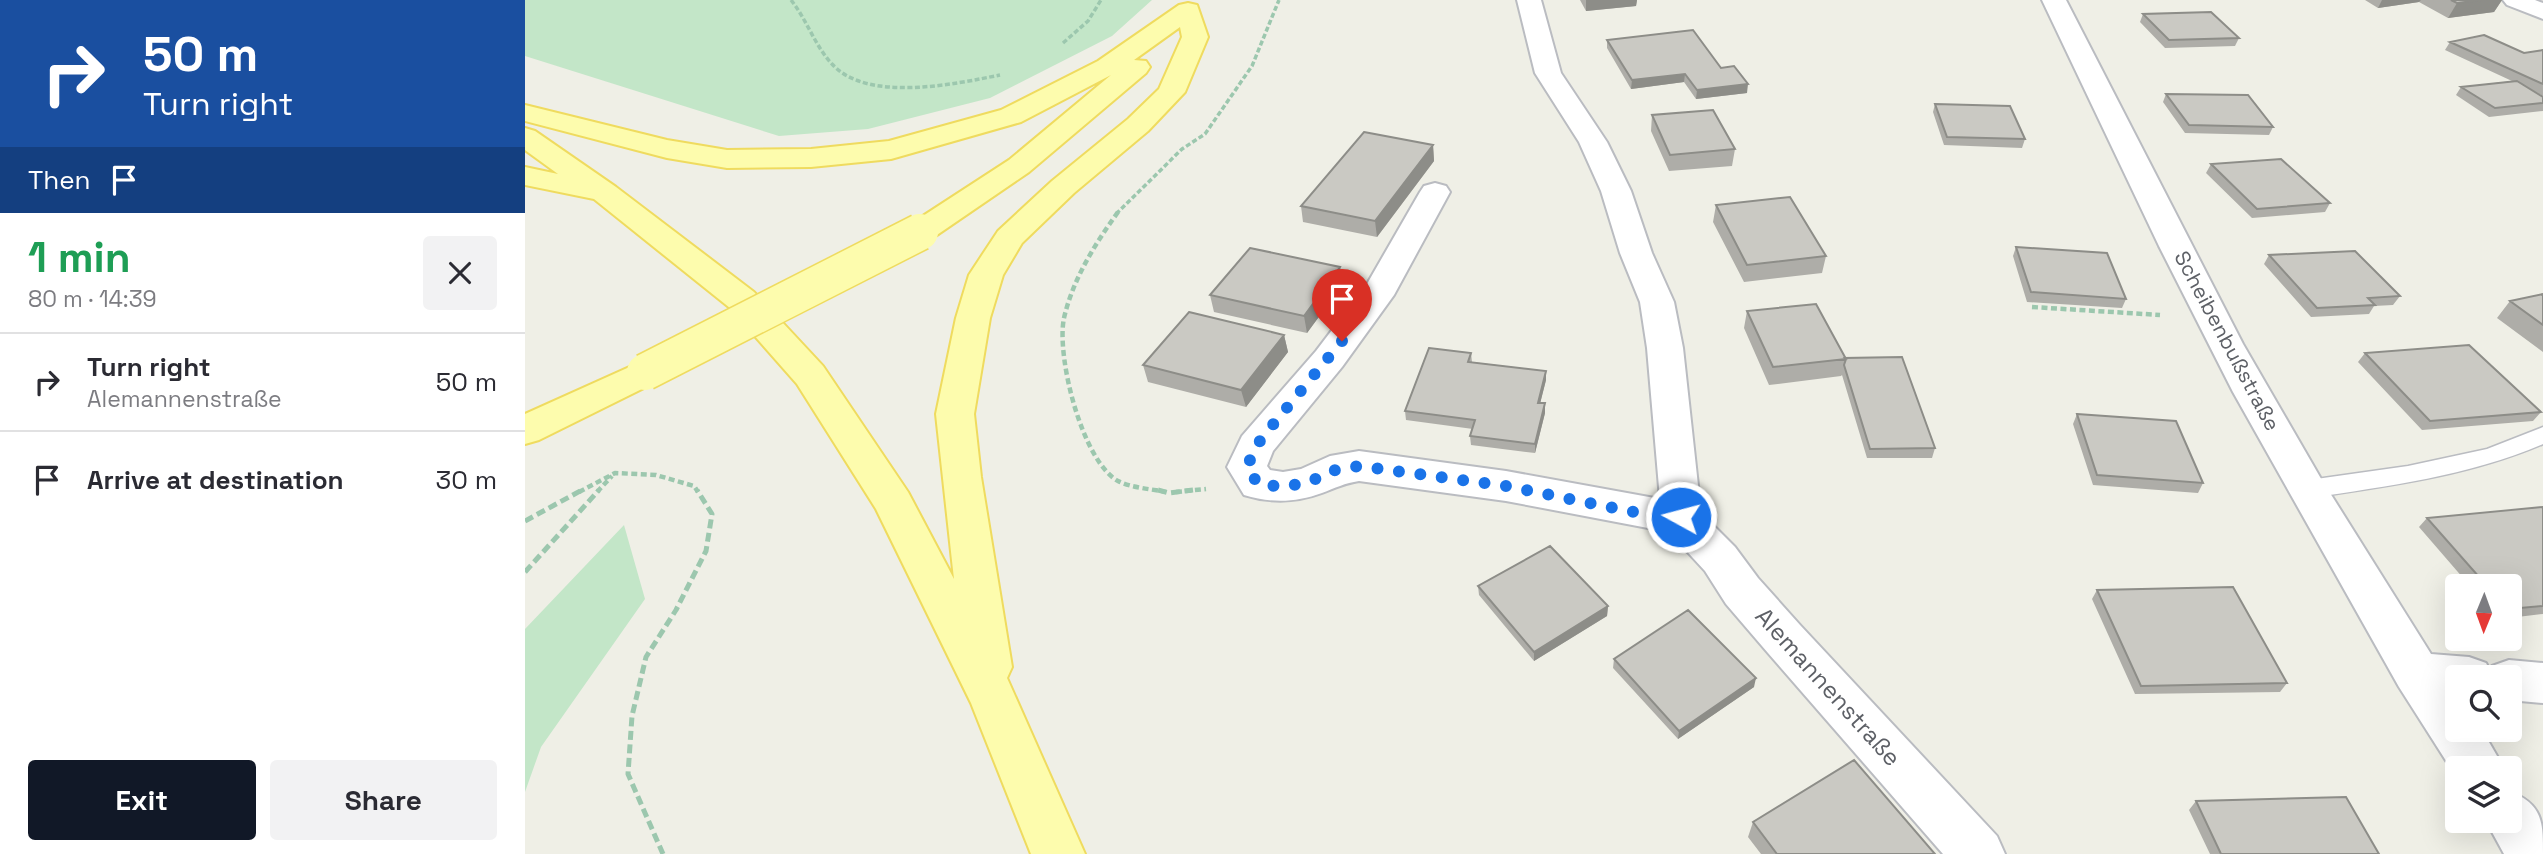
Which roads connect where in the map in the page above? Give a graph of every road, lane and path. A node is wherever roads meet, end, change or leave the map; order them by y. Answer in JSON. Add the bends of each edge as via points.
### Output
{"nodes":[{"id":1,"x":790,"y":0,"type":"edge"},
{"id":2,"x":1101,"y":0,"type":"edge"},
{"id":3,"x":1279,"y":0,"type":"edge"},
{"id":4,"x":1529,"y":0,"type":"edge"},
{"id":5,"x":2054,"y":0,"type":"edge"},
{"id":6,"x":2515,"y":0,"type":"edge"},
{"id":7,"x":1192,"y":5,"type":"edge"},
{"id":8,"x":2543,"y":12,"type":"edge"},
{"id":9,"x":1054,"y":51,"type":"dead end"},
{"id":10,"x":1010,"y":70,"type":"dead end"},
{"id":11,"x":525,"y":113,"type":"edge"},
{"id":12,"x":525,"y":137,"type":"edge"},
{"id":13,"x":525,"y":176,"type":"edge"},
{"id":14,"x":1435,"y":192,"type":"dead end"},
{"id":15,"x":605,"y":193,"type":"junction"},
{"id":16,"x":2032,"y":307,"type":"edge"},
{"id":17,"x":2213,"y":319,"type":"junction"},
{"id":18,"x":525,"y":430,"type":"edge"},
{"id":19,"x":2543,"y":435,"type":"edge"},
{"id":20,"x":615,"y":473,"type":"junction"},
{"id":21,"x":2309,"y":489,"type":"junction"},
{"id":22,"x":1169,"y":493,"type":"dead end"},
{"id":23,"x":1681,"y":517,"type":"junction"},
{"id":24,"x":525,"y":521,"type":"edge"},
{"id":25,"x":525,"y":572,"type":"edge"},
{"id":26,"x":2416,"y":673,"type":"junction"},
{"id":27,"x":2445,"y":675,"type":"edge"},
{"id":28,"x":2522,"y":681,"type":"edge"},
{"id":29,"x":2543,"y":683,"type":"edge"},
{"id":30,"x":993,"y":700,"type":"junction"},
{"id":31,"x":2471,"y":756,"type":"edge"},
{"id":32,"x":2521,"y":833,"type":"edge"},
{"id":33,"x":663,"y":854,"type":"edge"},
{"id":34,"x":1058,"y":854,"type":"edge"},
{"id":35,"x":1978,"y":854,"type":"edge"},
{"id":36,"x":2534,"y":854,"type":"edge"}],
"edges":[{"from":1,"to":10,"type":"path","via":[[834,66],[861,83],[921,88]]},
{"from":2,"to":9,"type":"path","via":[[1089,21]]},
{"from":3,"to":22,"type":"path","via":[[1252,66],[1205,134],[1182,149],[1111,223],[1085,262],[1065,319],[1067,369],[1076,414],[1093,454],[1118,481]]},
{"from":4,"to":23,"type":"street","via":[[1548,73],[1611,179],[1657,302]]},
{"from":5,"to":17,"type":"street","name":"Scheibenbußstraße"},
{"from":6,"to":8,"type":"street"},
{"from":7,"to":11,"type":"main road","via":[[1107,67],[1011,116],[891,150],[811,158],[727,159],[667,149]]},
{"from":7,"to":18,"type":"main road","bridge":true,"via":[[1174,31],[1118,85],[1019,166],[920,232]]},
{"from":7,"to":30,"type":"main road","via":[[1195,37],[1171,92],[1009,238],[986,275],[973,318],[955,414]]},
{"from":12,"to":15,"type":"main road"},
{"from":13,"to":15,"type":"main road"},
{"from":14,"to":23,"type":"street","via":[[1382,288],[1256,446],[1247,467],[1258,484],[1283,487],[1359,466]]},
{"from":15,"to":30,"type":"main road","via":[[743,300],[810,375],[893,503]]},
{"from":16,"to":17,"type":"path"},
{"from":17,"to":21,"type":"street","name":"Scheibenbußstraße"},
{"from":19,"to":21,"type":"lane","via":[[2492,456],[2408,475]]},
{"from":20,"to":24,"type":"path"},
{"from":20,"to":25,"type":"path"},
{"from":20,"to":33,"type":"path","via":[[656,475],[694,486],[712,514],[706,551],[646,657],[632,716],[628,774]]},
{"from":21,"to":26,"type":"street","name":"Scheibenbußstraße"},
{"from":23,"to":35,"type":"street","name":"Alemannenstraße"},
{"from":26,"to":27,"type":"street"},
{"from":26,"to":31,"type":"street","name":"Scheibenbußstraße"},
{"from":28,"to":29,"type":"street"},
{"from":30,"to":34,"type":"main road"},
{"from":32,"to":36,"type":"street"}]}
